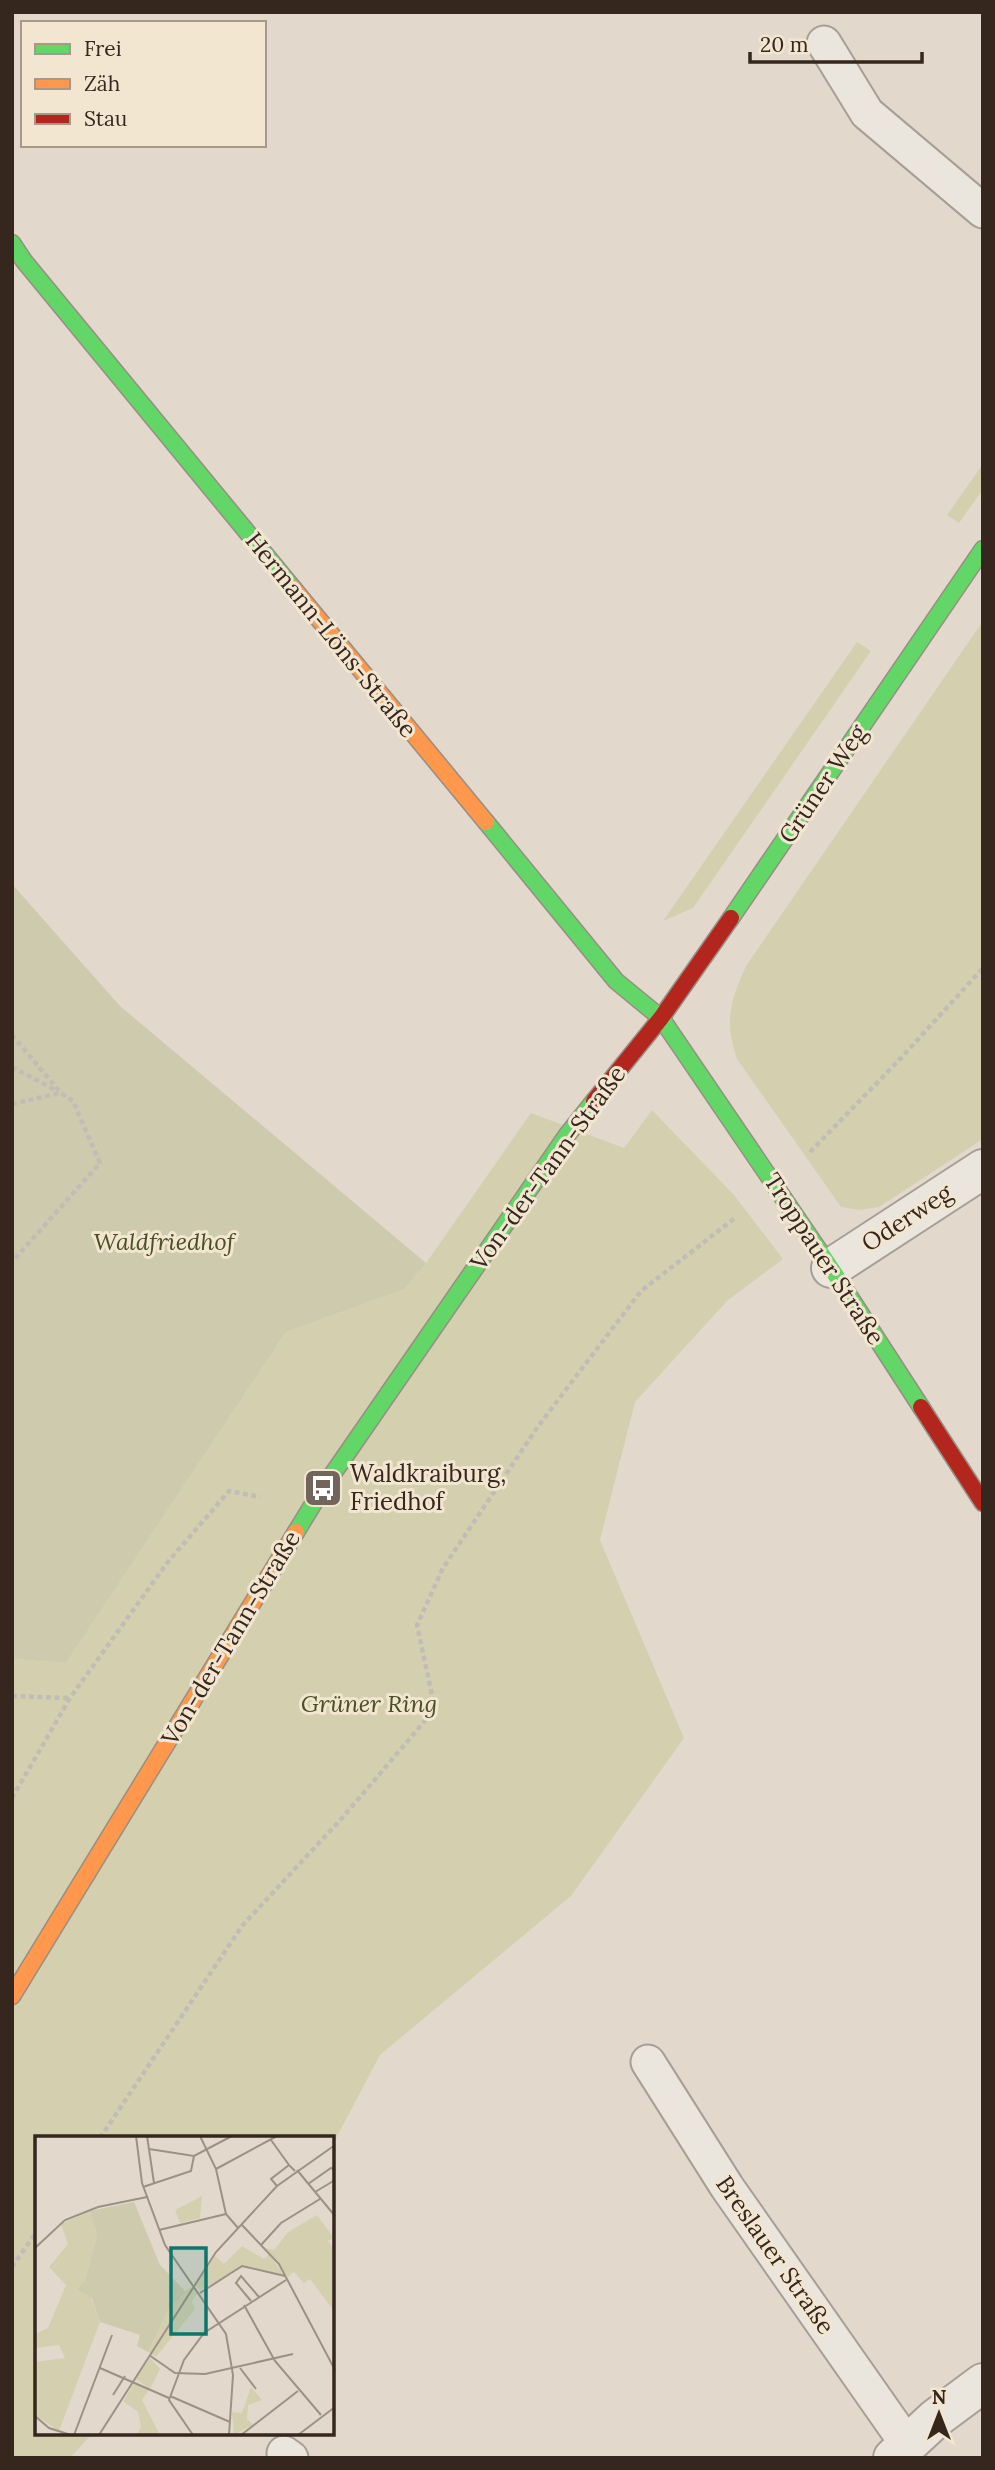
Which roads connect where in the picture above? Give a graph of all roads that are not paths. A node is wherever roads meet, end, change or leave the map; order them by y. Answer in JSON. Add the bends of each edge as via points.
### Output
{"nodes":[{"id":1,"x":824,"y":43,"type":"dead end"},
{"id":2,"x":983,"y":211,"type":"edge"},
{"id":3,"x":12,"y":243,"type":"edge"},
{"id":4,"x":983,"y":549,"type":"edge"},
{"id":5,"x":661,"y":1018,"type":"junction"},
{"id":6,"x":983,"y":1169,"type":"edge"},
{"id":7,"x":831,"y":1268,"type":"junction"},
{"id":8,"x":983,"y":1503,"type":"edge"},
{"id":9,"x":12,"y":1996,"type":"edge"},
{"id":10,"x":648,"y":2062,"type":"dead end"},
{"id":11,"x":983,"y":2383,"type":"edge"},
{"id":12,"x":900,"y":2451,"type":"edge"}],
"edges":[{"from":1,"to":2,"type":"lane","via":[[867,113]]},
{"from":3,"to":5,"type":"street","name":"Hermann-Löns-Straße","via":[[616,981]]},
{"from":4,"to":5,"type":"street","name":"Grüner Weg"},
{"from":5,"to":7,"type":"street","name":"Troppauer Straße"},
{"from":5,"to":9,"type":"street","name":"Von-der-Tann-Straße","via":[[566,1135],[323,1488]]},
{"from":6,"to":7,"type":"street","name":"Oderweg"},
{"from":7,"to":8,"type":"street","name":"Troppauer Straße"},
{"from":10,"to":12,"type":"lane","name":"Breslauer Straße"},
{"from":11,"to":12,"type":"street","name":"Breslauer Straße"}]}
